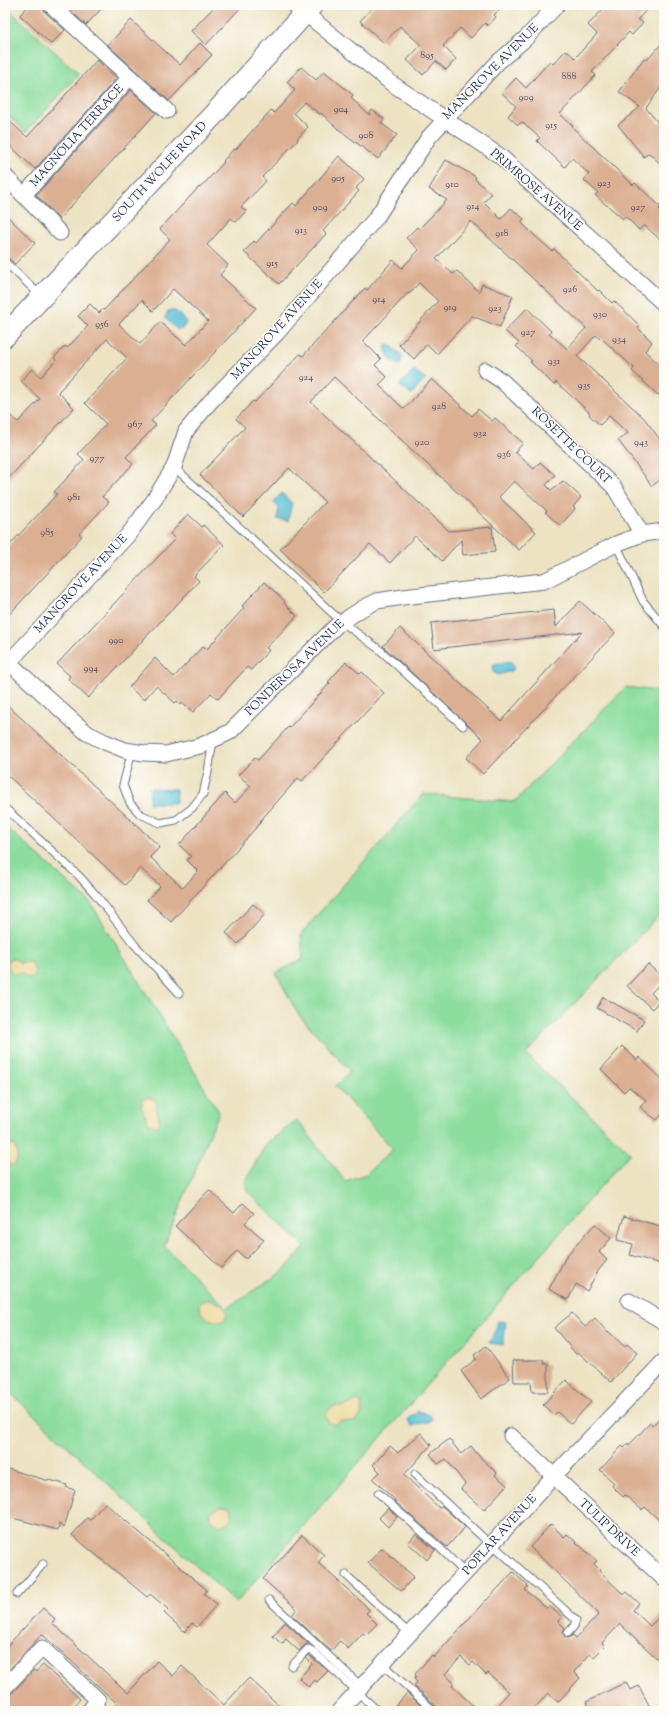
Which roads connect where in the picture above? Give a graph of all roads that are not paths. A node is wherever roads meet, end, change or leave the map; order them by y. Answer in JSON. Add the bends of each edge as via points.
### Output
{"nodes":[{"id":1,"x":51,"y":5,"type":"edge"},
{"id":2,"x":557,"y":5,"type":"edge"},
{"id":3,"x":304,"y":8,"type":"edge"},
{"id":4,"x":130,"y":77,"type":"junction"},
{"id":5,"x":167,"y":111,"type":"dead end"},
{"id":6,"x":444,"y":118,"type":"junction"},
{"id":7,"x":5,"y":176,"type":"edge"},
{"id":8,"x":24,"y":195,"type":"junction"},
{"id":9,"x":60,"y":233,"type":"dead end"},
{"id":10,"x":5,"y":262,"type":"edge"},
{"id":11,"x":42,"y":297,"type":"junction"},
{"id":12,"x":664,"y":304,"type":"edge"},
{"id":13,"x":5,"y":336,"type":"edge"},
{"id":14,"x":485,"y":370,"type":"dead end"},
{"id":15,"x":174,"y":467,"type":"junction"},
{"id":16,"x":664,"y":531,"type":"edge"},
{"id":17,"x":642,"y":534,"type":"junction"},
{"id":18,"x":616,"y":544,"type":"junction"},
{"id":19,"x":342,"y":622,"type":"junction"},
{"id":20,"x":664,"y":626,"type":"edge"},
{"id":21,"x":7,"y":660,"type":"edge"},
{"id":22,"x":463,"y":726,"type":"dead end"},
{"id":23,"x":213,"y":740,"type":"junction"},
{"id":24,"x":132,"y":751,"type":"junction"},
{"id":25,"x":5,"y":808,"type":"edge"},
{"id":26,"x":179,"y":993,"type":"dead end"},
{"id":27,"x":629,"y":1301,"type":"dead end"},
{"id":28,"x":664,"y":1322,"type":"edge"},
{"id":29,"x":664,"y":1361,"type":"edge"},
{"id":30,"x":510,"y":1436,"type":"dead end"},
{"id":31,"x":415,"y":1474,"type":"dead end"},
{"id":32,"x":553,"y":1477,"type":"junction"},
{"id":33,"x":378,"y":1493,"type":"dead end"},
{"id":34,"x":492,"y":1544,"type":"junction"},
{"id":35,"x":42,"y":1564,"type":"dead end"},
{"id":36,"x":465,"y":1573,"type":"junction"},
{"id":37,"x":346,"y":1575,"type":"dead end"},
{"id":38,"x":664,"y":1579,"type":"edge"},
{"id":39,"x":17,"y":1594,"type":"dead end"},
{"id":40,"x":269,"y":1600,"type":"dead end"},
{"id":41,"x":568,"y":1633,"type":"dead end"},
{"id":42,"x":410,"y":1634,"type":"junction"},
{"id":43,"x":382,"y":1664,"type":"junction"},
{"id":44,"x":292,"y":1666,"type":"dead end"},
{"id":45,"x":5,"y":1687,"type":"edge"},
{"id":46,"x":359,"y":1689,"type":"junction"},
{"id":47,"x":89,"y":1711,"type":"edge"},
{"id":48,"x":339,"y":1711,"type":"edge"},
{"id":49,"x":378,"y":1711,"type":"edge"},
{"id":50,"x":434,"y":1711,"type":"edge"}],
"edges":[{"from":1,"to":4,"type":"street"},
{"from":2,"to":6,"type":"street","name":"MANGROVE AVENUE"},
{"from":3,"to":6,"type":"street","name":"PRIMROSE AVENUE","via":[[391,83]]},
{"from":3,"to":11,"type":"main road","name":"SOUTH WOLFE ROAD","via":[[216,112]]},
{"from":4,"to":5,"type":"street"},
{"from":4,"to":8,"type":"street","name":"MAGNOLIA TERRACE"},
{"from":6,"to":12,"type":"street","name":"PRIMROSE AVENUE","via":[[500,156]]},
{"from":6,"to":15,"type":"street","name":"MANGROVE AVENUE","via":[[428,137],[376,218],[277,333],[210,402],[186,431]]},
{"from":7,"to":8,"type":"street"},
{"from":8,"to":9,"type":"street"},
{"from":10,"to":11,"type":"lane"},
{"from":11,"to":13,"type":"main road","name":"SOUTH WOLFE ROAD"},
{"from":14,"to":17,"type":"street","name":"ROSETTE COURT","via":[[502,381],[614,487]]},
{"from":15,"to":19,"type":"lane"},
{"from":15,"to":21,"type":"street","name":"MANGROVE AVENUE","via":[[154,500],[128,534]]},
{"from":16,"to":17,"type":"street","name":"PONDEROSA AVENUE"},
{"from":17,"to":18,"type":"street","name":"PONDEROSA AVENUE"},
{"from":18,"to":19,"type":"street","name":"PONDEROSA AVENUE","via":[[544,581],[384,600],[363,608]]},
{"from":18,"to":20,"type":"lane","via":[[643,601]]},
{"from":19,"to":22,"type":"lane","via":[[380,650]]},
{"from":19,"to":23,"type":"street","name":"PONDEROSA AVENUE","via":[[230,732]]},
{"from":21,"to":24,"type":"street","name":"PONDEROSA AVENUE","via":[[88,733]]},
{"from":23,"to":24,"type":"street","name":"PONDEROSA AVENUE","via":[[200,746],[166,754]]},
{"from":23,"to":24,"type":"lane","via":[[203,794],[192,808],[176,820],[160,823],[140,814],[130,803],[123,785]]},
{"from":25,"to":26,"type":"lane","via":[[79,876],[134,944]]},
{"from":27,"to":28,"type":"street"},
{"from":29,"to":32,"type":"street","name":"POPLAR AVENUE"},
{"from":30,"to":32,"type":"street","name":"TULIP DRIVE"},
{"from":31,"to":34,"type":"lane"},
{"from":32,"to":34,"type":"street","name":"POPLAR AVENUE"},
{"from":32,"to":38,"type":"street","name":"TULIP DRIVE"},
{"from":33,"to":36,"type":"lane"},
{"from":34,"to":36,"type":"street","name":"POPLAR AVENUE"},
{"from":34,"to":41,"type":"lane","via":[[576,1620]]},
{"from":35,"to":39,"type":"lane"},
{"from":36,"to":42,"type":"street","name":"POPLAR AVENUE"},
{"from":37,"to":42,"type":"lane"},
{"from":40,"to":46,"type":"lane"},
{"from":42,"to":43,"type":"street","name":"POPLAR AVENUE"},
{"from":43,"to":46,"type":"street","name":"POPLAR AVENUE"},
{"from":43,"to":50,"type":"lane"},
{"from":44,"to":46,"type":"lane","via":[[308,1649]]},
{"from":45,"to":47,"type":"street","via":[[42,1648],[98,1700]]},
{"from":46,"to":48,"type":"street","name":"POPLAR AVENUE"},
{"from":46,"to":49,"type":"lane"}]}
